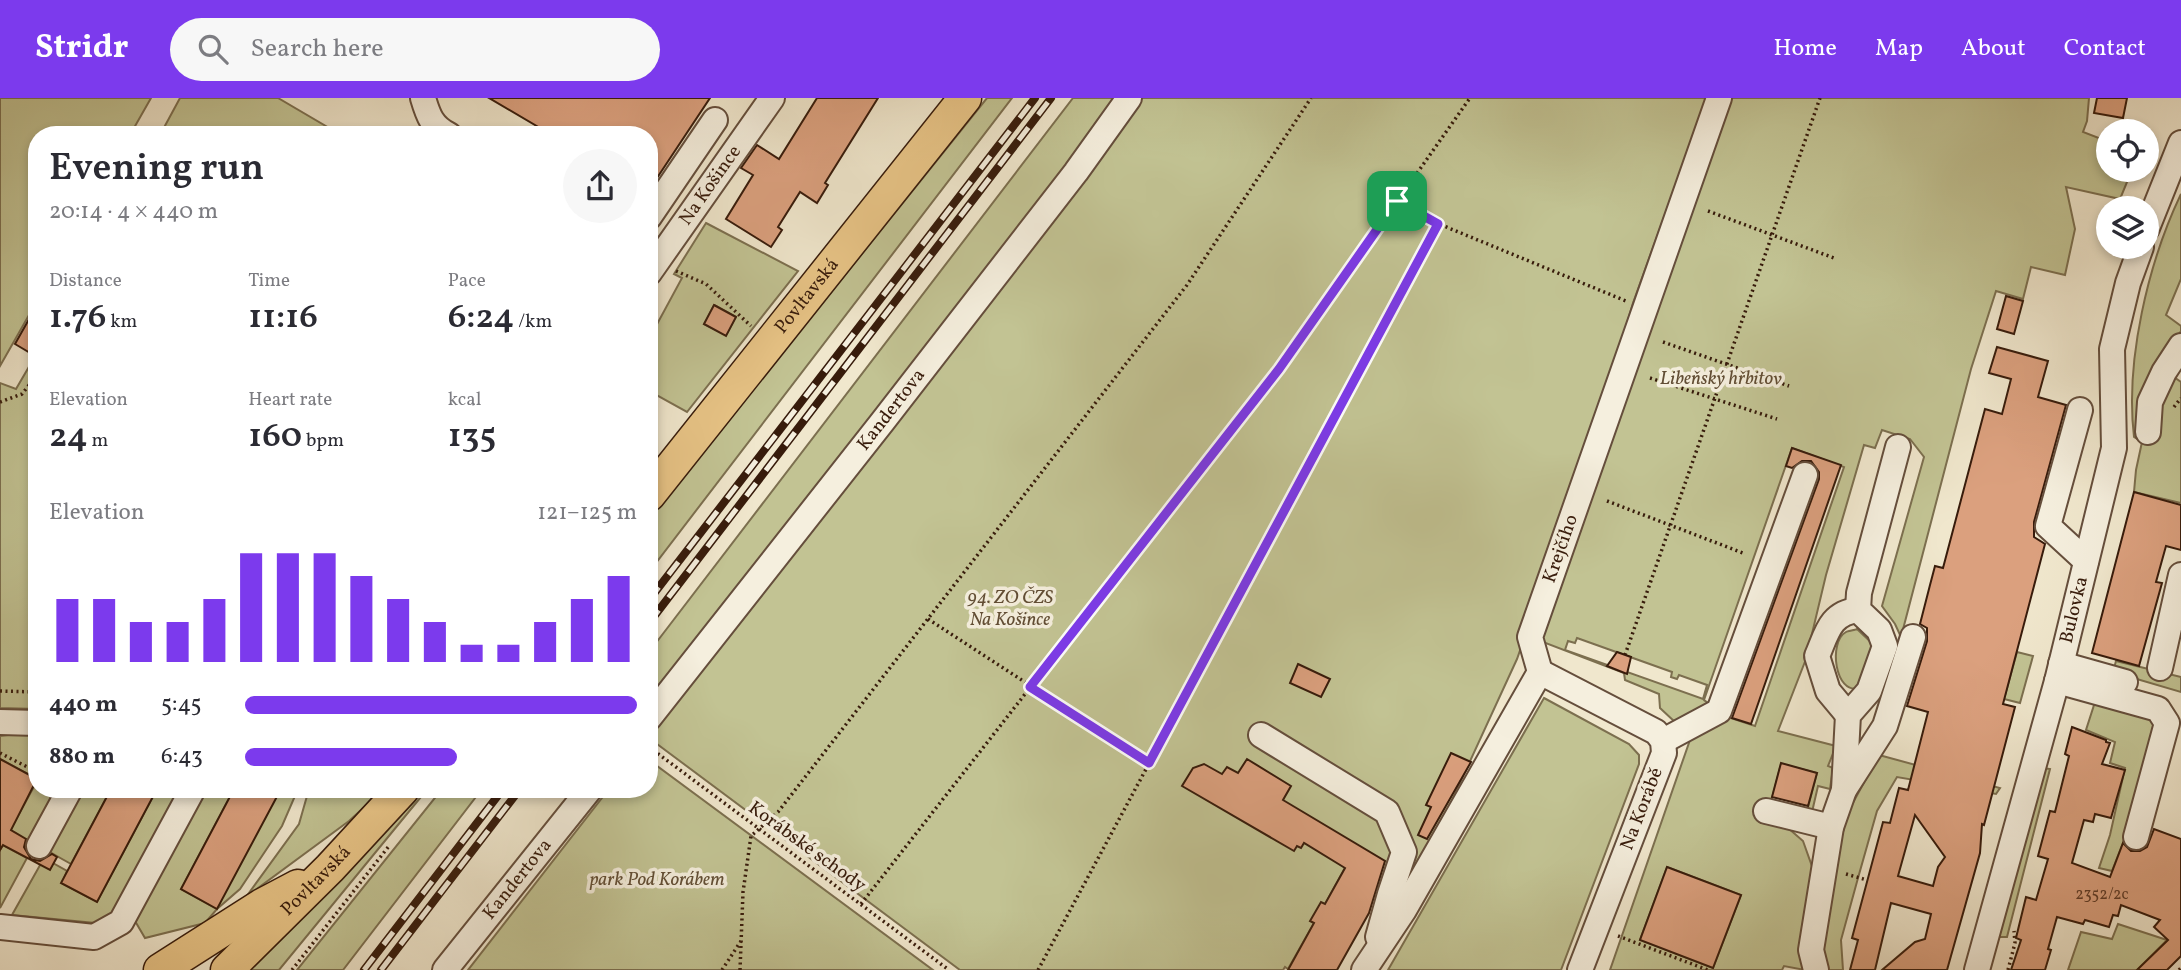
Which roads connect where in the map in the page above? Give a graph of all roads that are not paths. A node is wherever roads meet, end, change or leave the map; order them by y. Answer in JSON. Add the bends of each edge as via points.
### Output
{"nodes":[{"id":1,"x":423,"y":98,"type":"edge"},
{"id":2,"x":772,"y":98,"type":"edge"},
{"id":3,"x":965,"y":98,"type":"edge"},
{"id":4,"x":1129,"y":98,"type":"edge"},
{"id":5,"x":1718,"y":98,"type":"edge"},
{"id":6,"x":436,"y":126,"type":"edge"},
{"id":7,"x":742,"y":139,"type":"junction"},
{"id":8,"x":2181,"y":143,"type":"edge"},
{"id":9,"x":2176,"y":171,"type":"edge"},
{"id":10,"x":658,"y":202,"type":"edge"},
{"id":11,"x":2159,"y":204,"type":"edge"},
{"id":12,"x":658,"y":251,"type":"edge"},
{"id":13,"x":2137,"y":259,"type":"edge"},
{"id":14,"x":2181,"y":345,"type":"edge"},
{"id":15,"x":2080,"y":410,"type":"dead end"},
{"id":16,"x":1898,"y":447,"type":"dead end"},
{"id":17,"x":2114,"y":448,"type":"junction"},
{"id":18,"x":1805,"y":475,"type":"dead end"},
{"id":19,"x":658,"y":484,"type":"edge"},
{"id":20,"x":2087,"y":561,"type":"junction"},
{"id":21,"x":2181,"y":575,"type":"edge"},
{"id":22,"x":1858,"y":610,"type":"junction"},
{"id":23,"x":1913,"y":637,"type":"dead end"},
{"id":24,"x":2160,"y":668,"type":"dead end"},
{"id":25,"x":1540,"y":672,"type":"junction"},
{"id":26,"x":2059,"y":672,"type":"junction"},
{"id":27,"x":2125,"y":682,"type":"dead end"},
{"id":28,"x":658,"y":707,"type":"edge"},
{"id":29,"x":1848,"y":715,"type":"junction"},
{"id":30,"x":0,"y":722,"type":"edge"},
{"id":31,"x":28,"y":723,"type":"edge"},
{"id":32,"x":1261,"y":734,"type":"dead end"},
{"id":33,"x":1663,"y":741,"type":"junction"},
{"id":34,"x":1844,"y":790,"type":"junction"},
{"id":35,"x":65,"y":798,"type":"edge"},
{"id":36,"x":188,"y":798,"type":"edge"},
{"id":37,"x":395,"y":798,"type":"edge"},
{"id":38,"x":583,"y":798,"type":"edge"},
{"id":39,"x":1766,"y":811,"type":"dead end"},
{"id":40,"x":1831,"y":827,"type":"junction"},
{"id":41,"x":2136,"y":837,"type":"dead end"},
{"id":42,"x":38,"y":846,"type":"dead end"},
{"id":43,"x":330,"y":868,"type":"junction"},
{"id":44,"x":0,"y":927,"type":"edge"},
{"id":45,"x":1369,"y":961,"type":"edge"},
{"id":46,"x":1582,"y":969,"type":"edge"},
{"id":47,"x":160,"y":970,"type":"edge"},
{"id":48,"x":227,"y":970,"type":"edge"},
{"id":49,"x":445,"y":970,"type":"edge"},
{"id":50,"x":1816,"y":970,"type":"edge"},
{"id":51,"x":1977,"y":970,"type":"edge"}],
"edges":[{"from":1,"to":6,"type":"street"},
{"from":2,"to":7,"type":"street","name":"Na Košince"},
{"from":3,"to":19,"type":"main road","name":"Povltavská"},
{"from":4,"to":28,"type":"street","name":"Kandertova"},
{"from":5,"to":25,"type":"street","name":"Krejčího","via":[[1530,637]]},
{"from":7,"to":10,"type":"street","via":[[709,115]]},
{"from":7,"to":12,"type":"street","name":"Na Košince"},
{"from":8,"to":9,"type":"street"},
{"from":9,"to":11,"type":"street"},
{"from":13,"to":17,"type":"street","name":"Bulovka","via":[[2112,349]]},
{"from":14,"to":17,"type":"street","via":[[2150,402],[2157,425],[2131,444]]},
{"from":15,"to":20,"type":"street","via":[[2048,526]]},
{"from":16,"to":22,"type":"street","via":[[1858,593]]},
{"from":17,"to":20,"type":"street","name":"Bulovka"},
{"from":18,"to":33,"type":"street","via":[[1719,711]]},
{"from":20,"to":26,"type":"street","name":"Bulovka"},
{"from":21,"to":24,"type":"street"},
{"from":22,"to":29,"type":"street","via":[[1879,629],[1885,646],[1869,691]]},
{"from":22,"to":29,"type":"street","via":[[1843,611],[1832,622],[1817,656],[1828,691]]},
{"from":23,"to":34,"type":"street","via":[[1885,726]]},
{"from":25,"to":33,"type":"street","name":"Na Korábě","via":[[1656,732]]},
{"from":25,"to":45,"type":"street","via":[[1405,910]]},
{"from":26,"to":27,"type":"street"},
{"from":26,"to":41,"type":"street","via":[[2158,709],[2167,723]]},
{"from":26,"to":51,"type":"street","name":"Bulovka"},
{"from":29,"to":34,"type":"street"},
{"from":30,"to":31,"type":"street"},
{"from":32,"to":45,"type":"street","via":[[1387,813],[1404,852]]},
{"from":33,"to":46,"type":"street","name":"Na Korábě","via":[[1664,753]]},
{"from":34,"to":40,"type":"street"},
{"from":35,"to":42,"type":"street"},
{"from":36,"to":44,"type":"street","via":[[121,922],[94,937]]},
{"from":37,"to":43,"type":"main road","name":"Povltavská"},
{"from":38,"to":49,"type":"street","name":"Kandertova"},
{"from":39,"to":40,"type":"street"},
{"from":40,"to":50,"type":"street","via":[[1811,950]]},
{"from":43,"to":47,"type":"main road"},
{"from":43,"to":48,"type":"main road","name":"Povltavská"}]}
